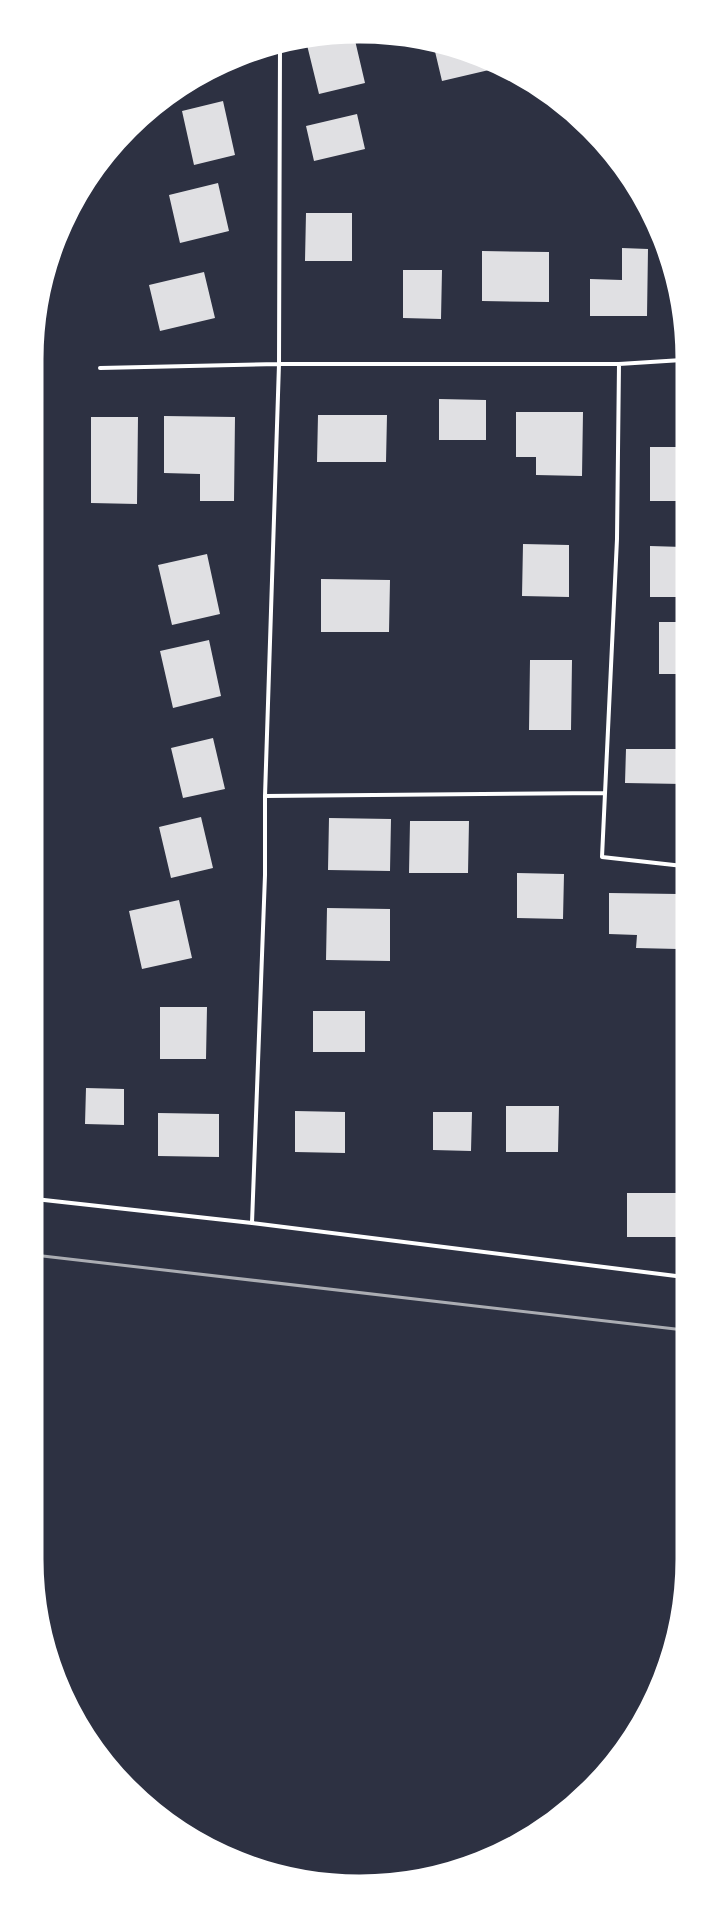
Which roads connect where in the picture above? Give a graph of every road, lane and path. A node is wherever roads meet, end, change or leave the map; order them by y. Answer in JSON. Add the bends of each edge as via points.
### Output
{"nodes":[{"id":1,"x":280,"y":51,"type":"edge"},
{"id":2,"x":678,"y":360,"type":"edge"},
{"id":3,"x":279,"y":364,"type":"junction"},
{"id":4,"x":619,"y":364,"type":"junction"},
{"id":5,"x":100,"y":368,"type":"dead end"},
{"id":6,"x":605,"y":793,"type":"junction"},
{"id":7,"x":265,"y":796,"type":"junction"},
{"id":8,"x":678,"y":865,"type":"edge"},
{"id":9,"x":41,"y":1200,"type":"edge"},
{"id":10,"x":252,"y":1223,"type":"junction"},
{"id":11,"x":678,"y":1276,"type":"edge"}],
"edges":[{"from":1,"to":3,"type":"street"},
{"from":2,"to":4,"type":"street"},
{"from":3,"to":4,"type":"street"},
{"from":3,"to":5,"type":"street"},
{"from":3,"to":7,"type":"street"},
{"from":4,"to":6,"type":"street","via":[[617,539]]},
{"from":6,"to":7,"type":"street"},
{"from":6,"to":8,"type":"street","via":[[602,856]]},
{"from":7,"to":10,"type":"street","via":[[265,875]]},
{"from":9,"to":10,"type":"street"},
{"from":10,"to":11,"type":"street"}]}
